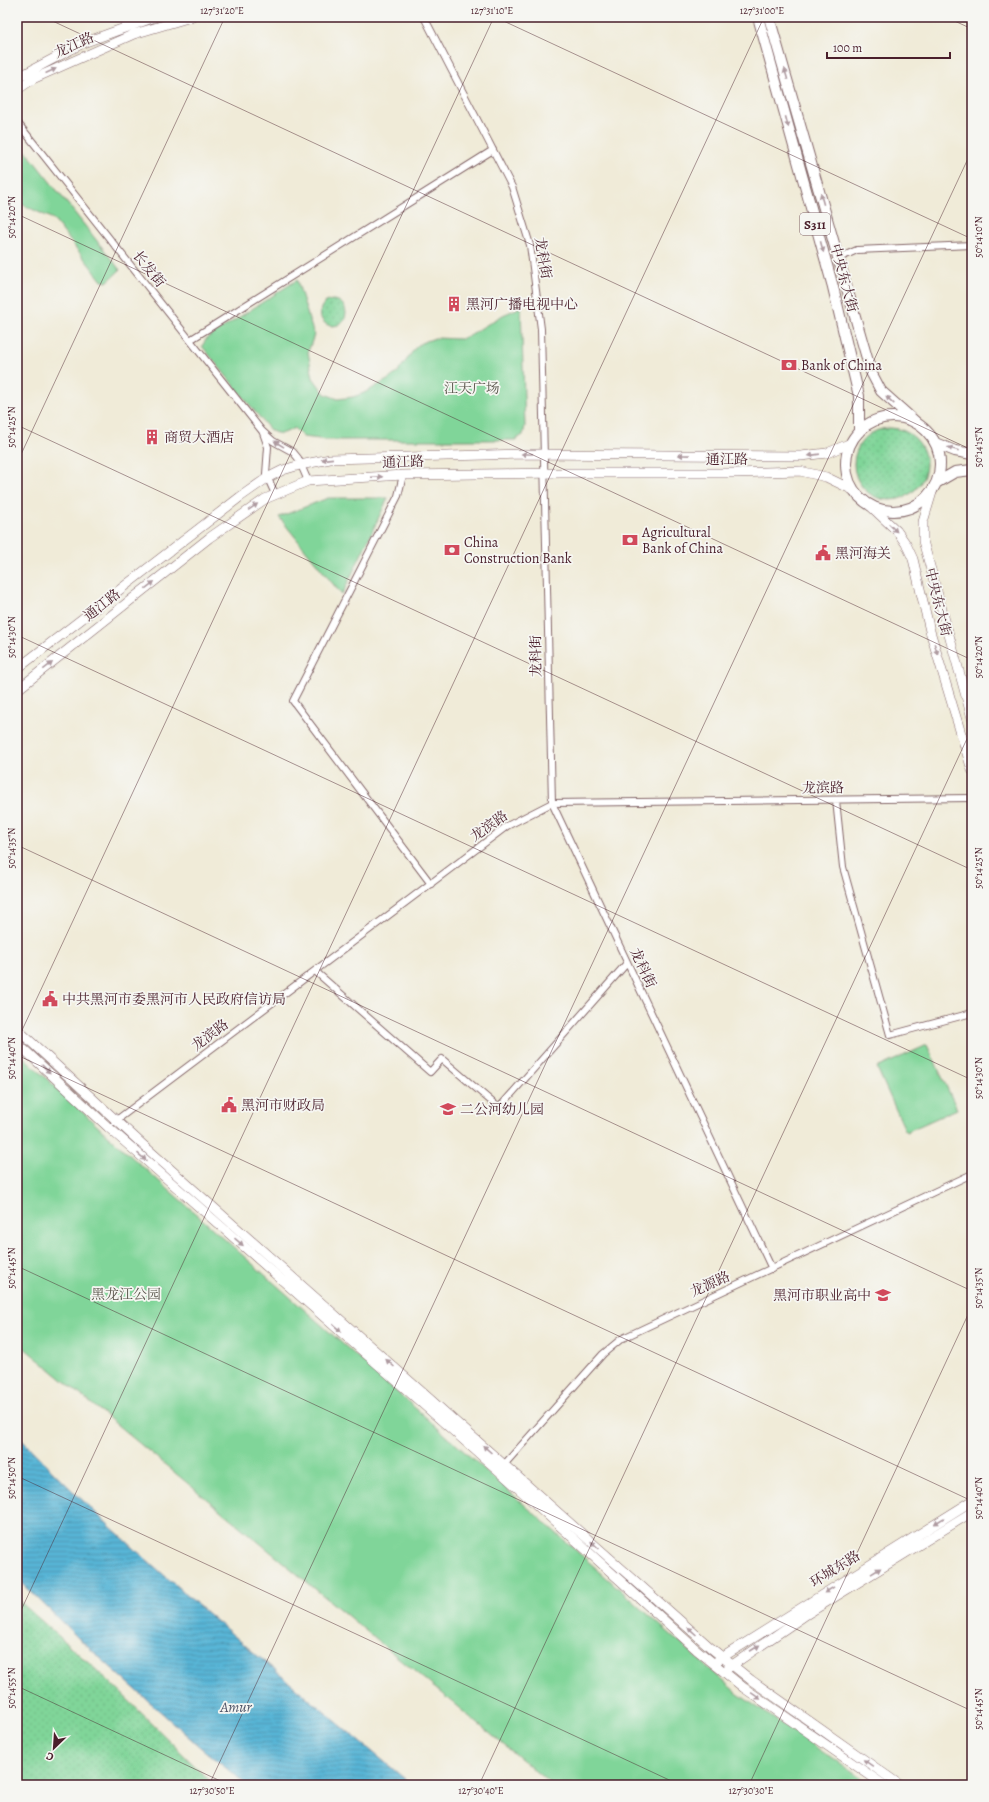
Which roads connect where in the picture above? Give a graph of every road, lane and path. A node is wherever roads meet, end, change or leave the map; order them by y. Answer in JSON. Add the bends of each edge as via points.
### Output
{"nodes":[{"id":1,"x":155,"y":17,"type":"edge"},
{"id":2,"x":191,"y":17,"type":"edge"},
{"id":3,"x":424,"y":17,"type":"edge"},
{"id":4,"x":758,"y":17,"type":"edge"},
{"id":5,"x":769,"y":17,"type":"edge"},
{"id":6,"x":17,"y":78,"type":"edge"},
{"id":7,"x":17,"y":90,"type":"edge"},
{"id":8,"x":17,"y":122,"type":"edge"},
{"id":9,"x":493,"y":150,"type":"junction"},
{"id":10,"x":972,"y":245,"type":"edge"},
{"id":11,"x":839,"y":258,"type":"junction"},
{"id":12,"x":190,"y":340,"type":"junction"},
{"id":13,"x":919,"y":425,"type":"junction"},
{"id":14,"x":262,"y":431,"type":"junction"},
{"id":15,"x":859,"y":432,"type":"junction"},
{"id":16,"x":935,"y":442,"type":"junction"},
{"id":17,"x":851,"y":443,"type":"junction"},
{"id":18,"x":544,"y":454,"type":"junction"},
{"id":19,"x":972,"y":454,"type":"edge"},
{"id":20,"x":300,"y":465,"type":"junction"},
{"id":21,"x":972,"y":470,"type":"edge"},
{"id":22,"x":544,"y":473,"type":"junction"},
{"id":23,"x":403,"y":475,"type":"junction"},
{"id":24,"x":267,"y":478,"type":"junction"},
{"id":25,"x":308,"y":481,"type":"junction"},
{"id":26,"x":935,"y":486,"type":"junction"},
{"id":27,"x":855,"y":491,"type":"junction"},
{"id":28,"x":275,"y":494,"type":"junction"},
{"id":29,"x":865,"y":501,"type":"junction"},
{"id":30,"x":17,"y":669,"type":"edge"},
{"id":31,"x":17,"y":690,"type":"edge"},
{"id":32,"x":972,"y":718,"type":"edge"},
{"id":33,"x":972,"y":770,"type":"edge"},
{"id":34,"x":972,"y":798,"type":"edge"},
{"id":35,"x":836,"y":800,"type":"junction"},
{"id":36,"x":552,"y":803,"type":"junction"},
{"id":37,"x":431,"y":884,"type":"junction"},
{"id":38,"x":627,"y":963,"type":"junction"},
{"id":39,"x":315,"y":971,"type":"junction"},
{"id":40,"x":972,"y":1013,"type":"edge"},
{"id":41,"x":17,"y":1029,"type":"edge"},
{"id":42,"x":17,"y":1043,"type":"edge"},
{"id":43,"x":116,"y":1120,"type":"junction"},
{"id":44,"x":108,"y":1127,"type":"junction"},
{"id":45,"x":972,"y":1174,"type":"edge"},
{"id":46,"x":772,"y":1269,"type":"junction"},
{"id":47,"x":502,"y":1468,"type":"junction"},
{"id":48,"x":972,"y":1501,"type":"edge"},
{"id":49,"x":972,"y":1512,"type":"edge"},
{"id":50,"x":721,"y":1657,"type":"junction"},
{"id":51,"x":714,"y":1664,"type":"junction"},
{"id":52,"x":730,"y":1664,"type":"junction"},
{"id":53,"x":724,"y":1672,"type":"junction"},
{"id":54,"x":884,"y":1785,"type":"edge"},
{"id":55,"x":900,"y":1785,"type":"edge"}],
"edges":[{"from":1,"to":6,"type":"street","name":"龙江路","via":[[83,43]]},
{"from":7,"to":2,"type":"street","name":"龙江路","one_way":true,"via":[[33,79],[134,34]]},
{"from":3,"to":9,"type":"street","name":"龙科街"},
{"from":4,"to":15,"type":"main road","name":"中央东大街","number":"S311","one_way":true,"via":[[859,396]]},
{"from":11,"to":5,"type":"main road","one_way":true},
{"from":8,"to":12,"type":"street","name":"长发街"},
{"from":9,"to":12,"type":"street"},
{"from":9,"to":18,"type":"street","name":"龙科街","via":[[512,187],[530,245],[541,329]]},
{"from":10,"to":11,"type":"street","via":[[857,250]]},
{"from":13,"to":11,"type":"main road","one_way":true,"via":[[881,391],[871,372]]},
{"from":12,"to":14,"type":"street","name":"长发街"},
{"from":13,"to":15,"type":"main road","via":[[901,418],[882,419],[869,424]]},
{"from":13,"to":16,"type":"main road"},
{"from":20,"to":14,"type":"street","name":"长发街","one_way":true,"via":[[293,452],[273,441]]},
{"from":14,"to":24,"type":"street","name":"长发街","via":[[268,447]]},
{"from":15,"to":17,"type":"main road"},
{"from":19,"to":16,"type":"main road","one_way":true,"via":[[956,451]]},
{"from":16,"to":26,"type":"main road","via":[[940,463]]},
{"from":17,"to":18,"type":"street","name":"通江路","one_way":true,"via":[[827,453],[801,456]]},
{"from":17,"to":27,"type":"main road","via":[[847,468],[849,480]]},
{"from":18,"to":20,"type":"street","name":"通江路","one_way":true,"via":[[330,458]]},
{"from":18,"to":22,"type":"street","name":"龙科街"},
{"from":20,"to":24,"type":"street","name":"通江路"},
{"from":20,"to":25,"type":"street","name":"长发街"},
{"from":21,"to":26,"type":"main road","via":[[955,472]]},
{"from":22,"to":23,"type":"street","name":"通江路"},
{"from":22,"to":27,"type":"street","name":"通江路","via":[[800,471],[826,477]]},
{"from":22,"to":36,"type":"street","name":"龙科街"},
{"from":25,"to":23,"type":"street","name":"通江路","one_way":true},
{"from":23,"to":37,"type":"street","via":[[398,496],[293,701]]},
{"from":24,"to":28,"type":"street","name":"长发街"},
{"from":24,"to":30,"type":"street","name":"通江路"},
{"from":25,"to":28,"type":"street","name":"通江路"},
{"from":26,"to":29,"type":"main road","via":[[920,502],[903,510],[877,508]]},
{"from":26,"to":32,"type":"street","name":"中央东大街","via":[[923,522],[923,541]]},
{"from":27,"to":29,"type":"main road"},
{"from":31,"to":28,"type":"street","name":"通江路","one_way":true,"via":[[209,538]]},
{"from":29,"to":33,"type":"street","name":"中央东大街","one_way":true,"via":[[897,531],[913,559],[930,630]]},
{"from":34,"to":35,"type":"street","name":"龙滨路"},
{"from":35,"to":36,"type":"street","name":"龙滨路"},
{"from":35,"to":40,"type":"street","via":[[843,867],[890,1035]]},
{"from":36,"to":37,"type":"street","name":"龙滨路","via":[[507,826]]},
{"from":36,"to":38,"type":"street","name":"龙科街"},
{"from":37,"to":39,"type":"street","name":"龙滨路"},
{"from":38,"to":39,"type":"street","via":[[499,1108],[442,1059],[430,1072]]},
{"from":38,"to":46,"type":"street","name":"龙科街"},
{"from":39,"to":43,"type":"street","name":"龙滨路"},
{"from":41,"to":43,"type":"street"},
{"from":42,"to":44,"type":"street","one_way":true},
{"from":43,"to":44,"type":"street","name":"龙滨路"},
{"from":47,"to":43,"type":"street","one_way":true},
{"from":44,"to":47,"type":"street","one_way":true},
{"from":45,"to":46,"type":"street","name":"龙源路"},
{"from":46,"to":47,"type":"street","name":"龙源路","via":[[621,1339],[602,1354]]},
{"from":50,"to":47,"type":"street","one_way":true},
{"from":47,"to":51,"type":"street"},
{"from":48,"to":50,"type":"street","name":"环城东路","one_way":true},
{"from":52,"to":49,"type":"street","name":"环城东路","one_way":true},
{"from":50,"to":51,"type":"street","name":"环城东路"},
{"from":50,"to":52,"type":"street"},
{"from":51,"to":53,"type":"street"},
{"from":52,"to":53,"type":"street","name":"环城东路"},
{"from":55,"to":52,"type":"street","one_way":true},
{"from":53,"to":54,"type":"street","one_way":true}]}
